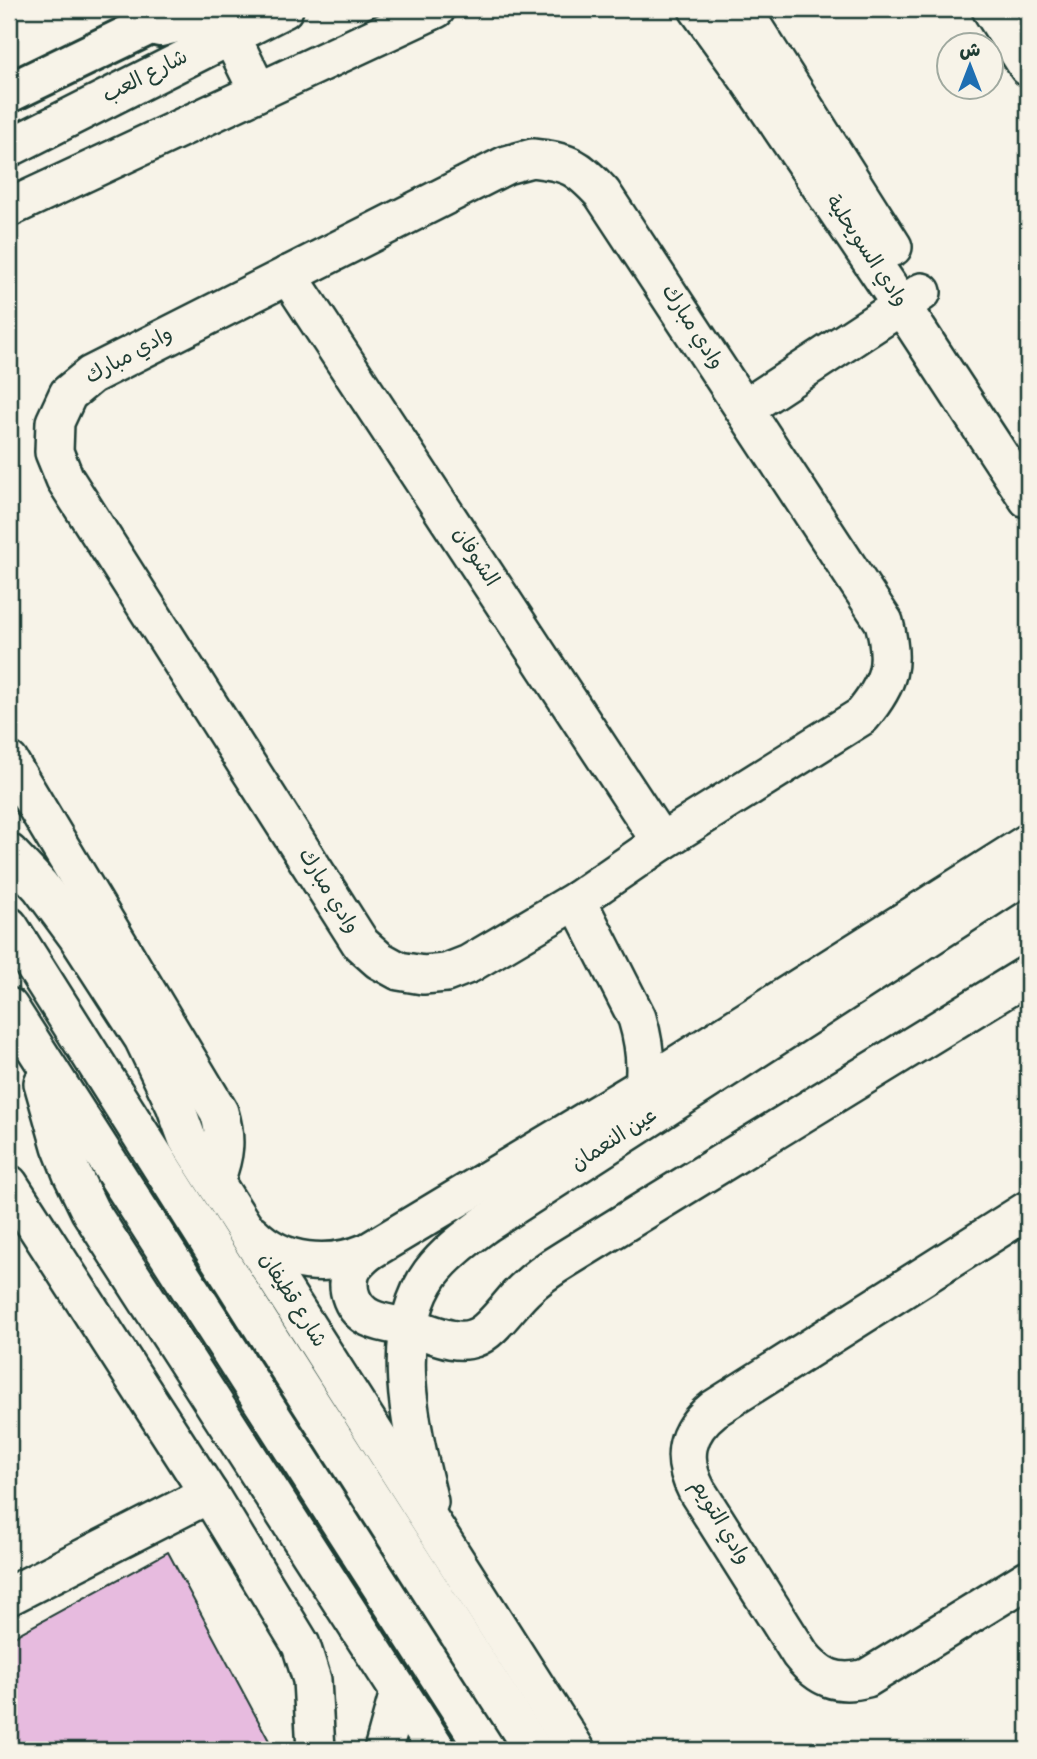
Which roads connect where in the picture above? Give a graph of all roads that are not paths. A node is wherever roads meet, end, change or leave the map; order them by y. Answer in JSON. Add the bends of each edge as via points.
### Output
{"nodes":[{"id":1,"x":183,"y":9,"type":"edge"},
{"id":2,"x":284,"y":9,"type":"edge"},
{"id":3,"x":436,"y":9,"type":"edge"},
{"id":4,"x":698,"y":9,"type":"edge"},
{"id":5,"x":742,"y":9,"type":"edge"},
{"id":6,"x":991,"y":9,"type":"edge"},
{"id":7,"x":233,"y":22,"type":"edge"},
{"id":8,"x":134,"y":34,"type":"junction"},
{"id":9,"x":1028,"y":67,"type":"edge"},
{"id":10,"x":258,"y":91,"type":"junction"},
{"id":11,"x":9,"y":93,"type":"edge"},
{"id":12,"x":9,"y":148,"type":"edge"},
{"id":13,"x":9,"y":208,"type":"edge"},
{"id":14,"x":288,"y":275,"type":"junction"},
{"id":15,"x":912,"y":298,"type":"junction"},
{"id":16,"x":744,"y":409,"type":"junction"},
{"id":17,"x":1028,"y":453,"type":"edge"},
{"id":18,"x":1028,"y":499,"type":"edge"},
{"id":19,"x":9,"y":761,"type":"edge"},
{"id":20,"x":661,"y":842,"type":"junction"},
{"id":21,"x":1028,"y":843,"type":"edge"},
{"id":22,"x":9,"y":853,"type":"edge"},
{"id":23,"x":1028,"y":873,"type":"edge"},
{"id":24,"x":577,"y":900,"type":"junction"},
{"id":25,"x":9,"y":926,"type":"edge"},
{"id":26,"x":1028,"y":975,"type":"edge"},
{"id":27,"x":52,"y":993,"type":"junction"},
{"id":28,"x":9,"y":1007,"type":"edge"},
{"id":29,"x":637,"y":1018,"type":"junction"},
{"id":30,"x":30,"y":1042,"type":"junction"},
{"id":31,"x":699,"y":1051,"type":"junction"},
{"id":32,"x":643,"y":1086,"type":"junction"},
{"id":33,"x":187,"y":1138,"type":"junction"},
{"id":34,"x":215,"y":1181,"type":"junction"},
{"id":35,"x":9,"y":1184,"type":"edge"},
{"id":36,"x":1028,"y":1210,"type":"edge"},
{"id":37,"x":241,"y":1223,"type":"junction"},
{"id":38,"x":368,"y":1252,"type":"junction"},
{"id":39,"x":409,"y":1327,"type":"junction"},
{"id":40,"x":209,"y":1494,"type":"junction"},
{"id":41,"x":281,"y":1508,"type":"junction"},
{"id":42,"x":436,"y":1530,"type":"junction"},
{"id":43,"x":235,"y":1535,"type":"junction"},
{"id":44,"x":1028,"y":1578,"type":"edge"},
{"id":45,"x":9,"y":1595,"type":"edge"},
{"id":46,"x":399,"y":1692,"type":"junction"},
{"id":47,"x":316,"y":1750,"type":"edge"},
{"id":48,"x":383,"y":1750,"type":"edge"},
{"id":49,"x":437,"y":1750,"type":"edge"},
{"id":50,"x":486,"y":1750,"type":"edge"},
{"id":51,"x":533,"y":1750,"type":"edge"},
{"id":52,"x":576,"y":1750,"type":"edge"}],
"edges":[{"from":1,"to":8,"type":"main road"},
{"from":2,"to":7,"type":"street","name":"شارع العب"},
{"from":3,"to":10,"type":"street"},
{"from":4,"to":15,"type":"street","name":"وادي السويحلية"},
{"from":5,"to":15,"type":"street","name":"وادي السويحلية","via":[[874,220]]},
{"from":6,"to":9,"type":"street"},
{"from":7,"to":8,"type":"main road"},
{"from":7,"to":10,"type":"street"},
{"from":7,"to":12,"type":"street","name":"شارع العب"},
{"from":8,"to":11,"type":"main road"},
{"from":10,"to":13,"type":"street"},
{"from":14,"to":16,"type":"street","name":"وادي مبارك","via":[[506,165],[532,158],[560,161],[584,173],[603,193]]},
{"from":14,"to":20,"type":"street","name":"الشوفان"},
{"from":14,"to":24,"type":"street","name":"وادي مبارك","via":[[91,375],[68,394],[55,422],[54,452],[65,479],[361,944],[379,960],[400,971],[446,973]]},
{"from":15,"to":16,"type":"street"},
{"from":15,"to":17,"type":"street","name":"وادي السويحلية"},
{"from":15,"to":18,"type":"street","name":"وادي السويحلية"},
{"from":16,"to":20,"type":"street","name":"وادي مبارك","via":[[884,622],[890,647],[888,672],[879,696],[862,716]]},
{"from":19,"to":34,"type":"street","via":[[219,1112],[225,1147]]},
{"from":20,"to":24,"type":"street","name":"وادي مبارك"},
{"from":21,"to":31,"type":"street","name":"عين النعمان"},
{"from":22,"to":33,"type":"street","name":"شارع قطيفان","via":[[77,936],[143,1038]]},
{"from":23,"to":39,"type":"street","name":"عين النعمان","via":[[487,1223],[430,1274]]},
{"from":24,"to":29,"type":"street"},
{"from":25,"to":27,"type":"street","name":"شارع قطيفان"},
{"from":26,"to":39,"type":"street","via":[[545,1272],[482,1335],[462,1341]]},
{"from":27,"to":33,"type":"street"},
{"from":27,"to":51,"type":"street","name":"شارع قطيفان"},
{"from":28,"to":30,"type":"street"},
{"from":29,"to":31,"type":"street","via":[[665,1039]]},
{"from":29,"to":32,"type":"street","via":[[645,1051]]},
{"from":30,"to":41,"type":"street","via":[[61,1146],[81,1194]]},
{"from":30,"to":50,"type":"street"},
{"from":31,"to":32,"type":"street","name":"عين النعمان"},
{"from":32,"to":38,"type":"street","name":"عين النعمان"},
{"from":33,"to":34,"type":"street","name":"شارع قطيفان"},
{"from":34,"to":37,"type":"street","name":"شارع قطيفان"},
{"from":35,"to":40,"type":"street"},
{"from":36,"to":44,"type":"street","name":"وادي التويم","via":[[714,1409],[695,1427],[687,1452],[697,1491],[800,1654],[822,1675],[837,1681],[867,1678]]},
{"from":37,"to":38,"type":"street","name":"عين النعمان","via":[[272,1249],[290,1257],[330,1262]]},
{"from":37,"to":42,"type":"street","name":"شارع قطيفان"},
{"from":38,"to":39,"type":"street","via":[[351,1272],[351,1298],[368,1317]]},
{"from":39,"to":42,"type":"street","name":"عين النعمان","via":[[409,1406]]},
{"from":40,"to":43,"type":"street"},
{"from":40,"to":45,"type":"street"},
{"from":41,"to":43,"type":"street"},
{"from":41,"to":46,"type":"street"},
{"from":42,"to":52,"type":"street","name":"شارع قطيفان"},
{"from":43,"to":47,"type":"street","via":[[301,1645],[312,1680]]},
{"from":46,"to":48,"type":"street"},
{"from":46,"to":49,"type":"street"}]}
